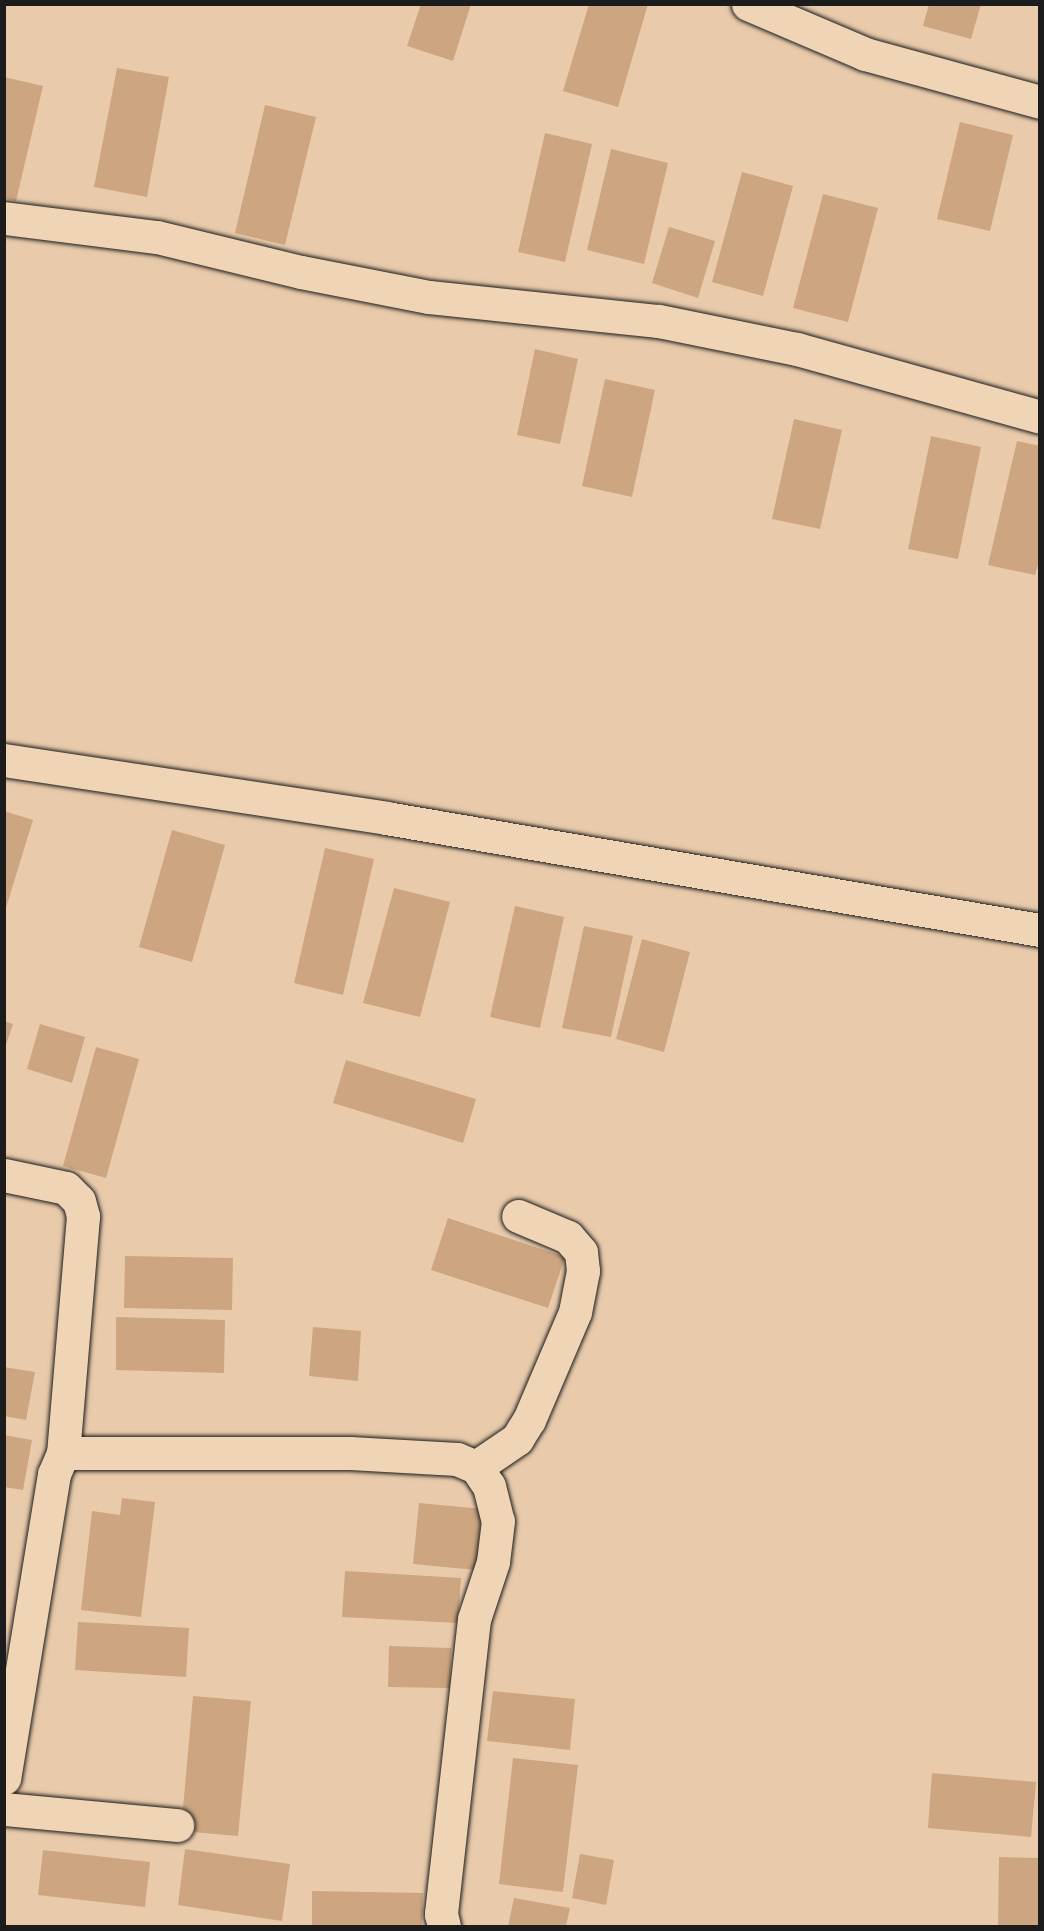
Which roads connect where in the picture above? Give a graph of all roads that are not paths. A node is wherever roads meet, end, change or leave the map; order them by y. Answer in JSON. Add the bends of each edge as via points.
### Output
{"nodes":[{"id":1,"x":748,"y":4,"type":"edge"},
{"id":2,"x":1040,"y":102,"type":"edge"},
{"id":3,"x":4,"y":218,"type":"edge"},
{"id":4,"x":1040,"y":417,"type":"edge"},
{"id":5,"x":4,"y":760,"type":"edge"},
{"id":6,"x":1040,"y":930,"type":"edge"},
{"id":7,"x":4,"y":1175,"type":"edge"},
{"id":8,"x":518,"y":1215,"type":"dead end"},
{"id":9,"x":63,"y":1452,"type":"junction"},
{"id":10,"x":476,"y":1467,"type":"junction"},
{"id":11,"x":4,"y":1778,"type":"edge"},
{"id":12,"x":4,"y":1809,"type":"edge"},
{"id":13,"x":177,"y":1825,"type":"dead end"},
{"id":14,"x":444,"y":1926,"type":"edge"}],
"edges":[{"from":1,"to":2,"type":"street","via":[[865,54]]},
{"from":3,"to":4,"type":"street","via":[[157,237],[429,297],[659,321],[797,349]]},
{"from":5,"to":6,"type":"street","via":[[374,816]]},
{"from":7,"to":9,"type":"street","via":[[66,1188],[79,1201],[83,1216]]},
{"from":8,"to":10,"type":"street","via":[[568,1237],[581,1252],[583,1271],[575,1312],[529,1420],[517,1439]]},
{"from":9,"to":10,"type":"street","via":[[350,1453],[457,1459]]},
{"from":9,"to":11,"type":"street","via":[[54,1474]]},
{"from":10,"to":14,"type":"street","via":[[489,1486],[498,1521],[493,1563],[474,1619],[441,1914]]},
{"from":12,"to":13,"type":"street"}]}
